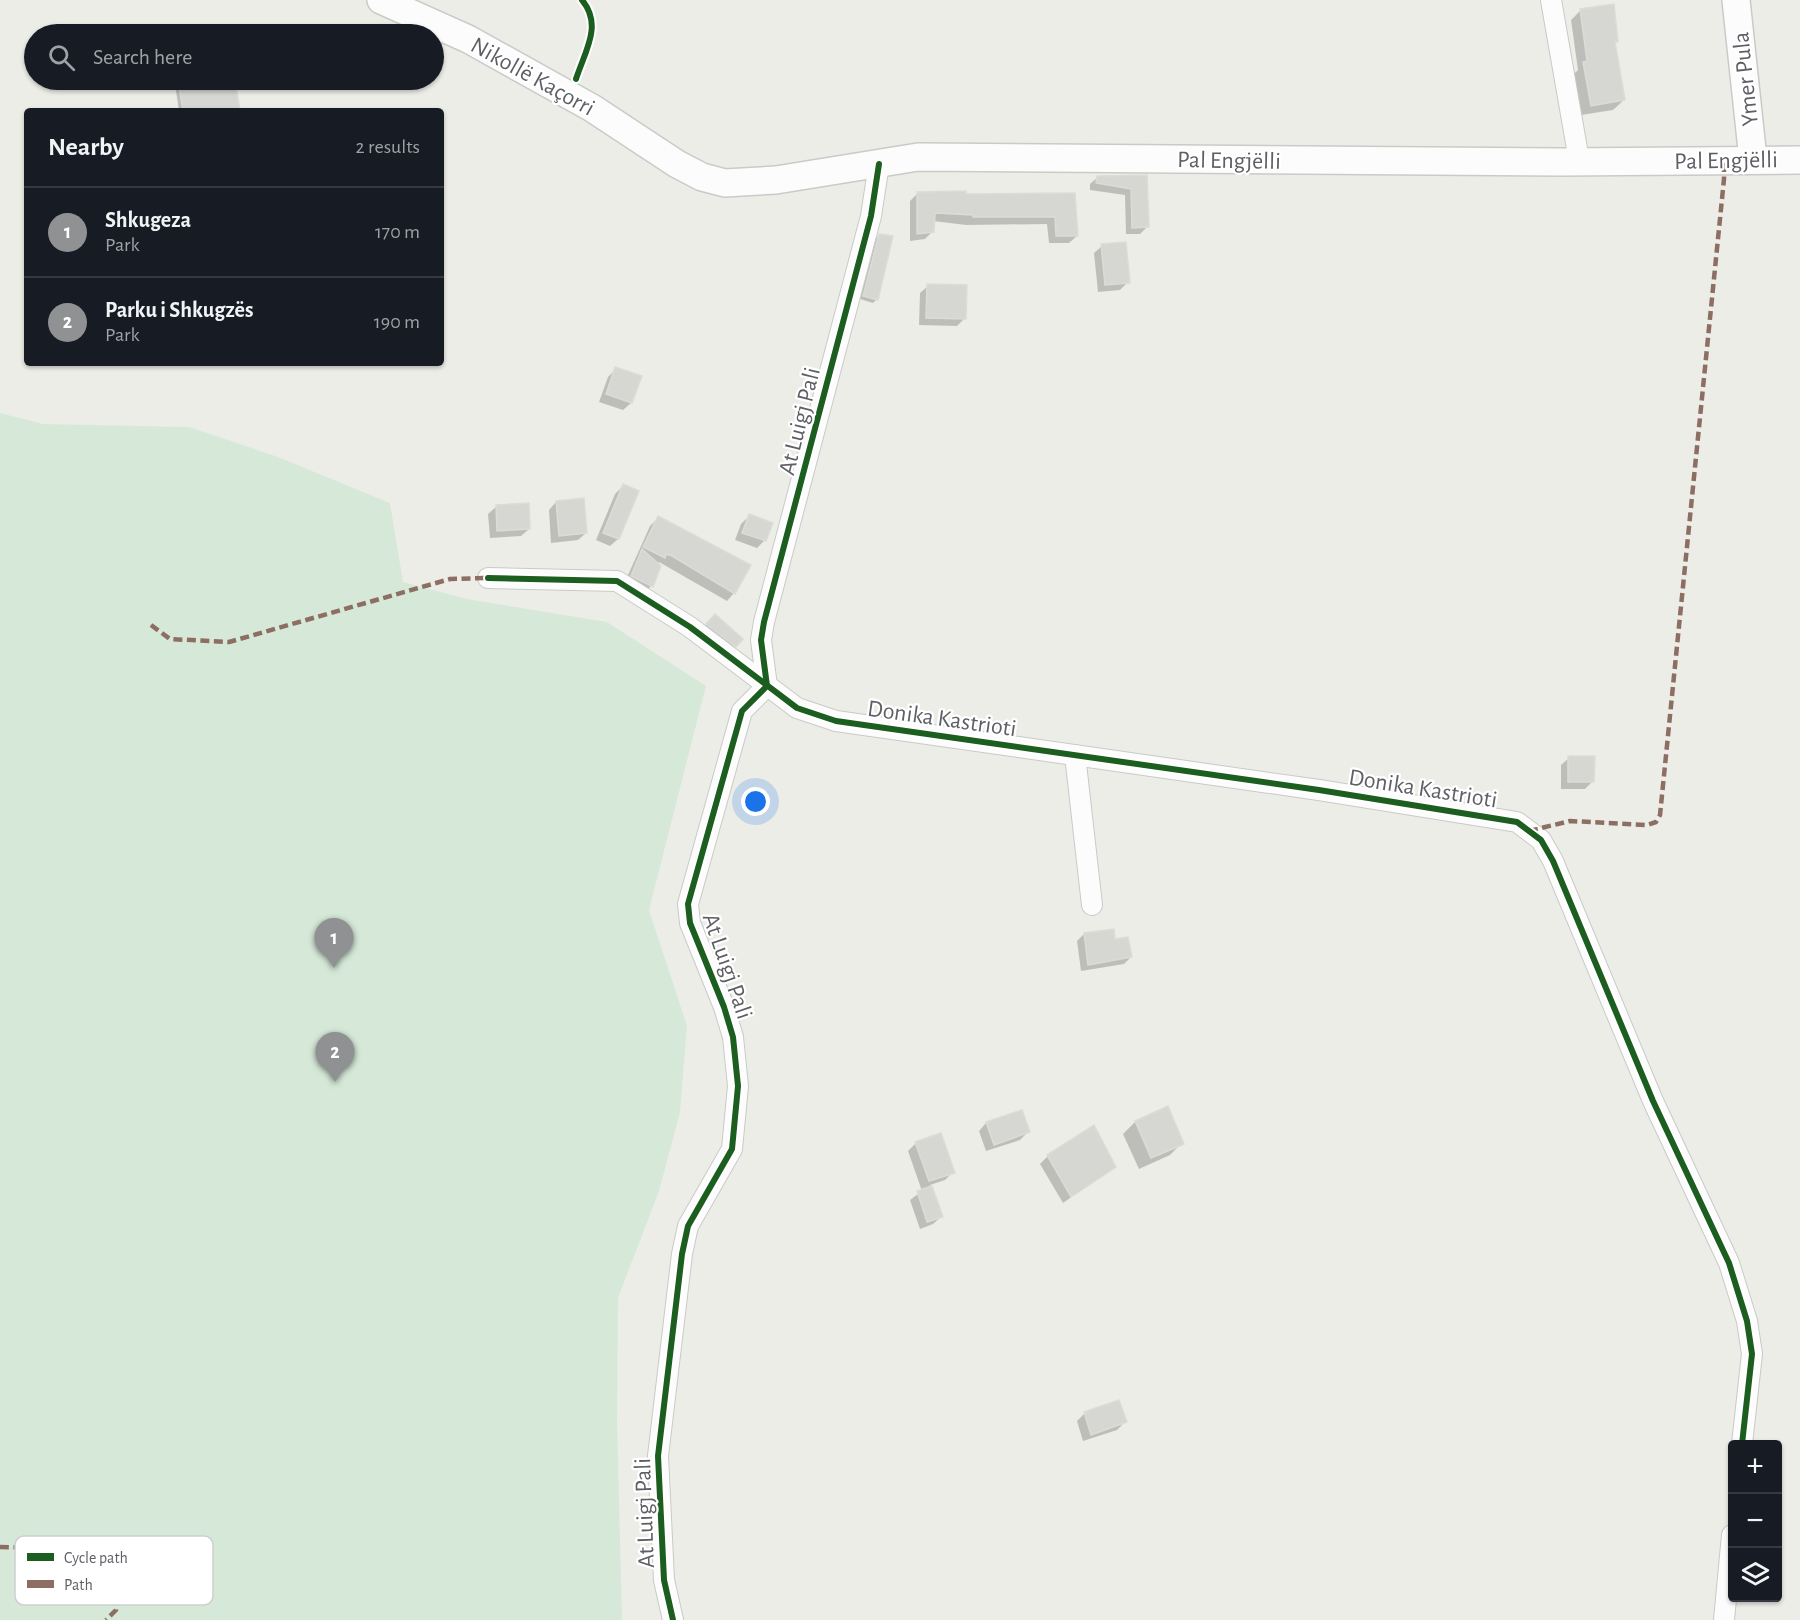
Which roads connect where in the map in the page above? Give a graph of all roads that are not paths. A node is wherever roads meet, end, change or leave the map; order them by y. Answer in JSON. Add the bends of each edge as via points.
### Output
{"nodes":[{"id":1,"x":381,"y":0,"type":"edge"},
{"id":2,"x":1551,"y":0,"type":"edge"},
{"id":3,"x":1736,"y":0,"type":"edge"},
{"id":4,"x":435,"y":24,"type":"edge"},
{"id":5,"x":444,"y":28,"type":"edge"},
{"id":6,"x":1753,"y":159,"type":"junction"},
{"id":7,"x":1579,"y":160,"type":"junction"},
{"id":8,"x":1800,"y":160,"type":"edge"},
{"id":9,"x":677,"y":164,"type":"joint"},
{"id":10,"x":879,"y":164,"type":"junction"},
{"id":11,"x":488,"y":578,"type":"dead end"},
{"id":12,"x":767,"y":686,"type":"junction"},
{"id":13,"x":1075,"y":755,"type":"junction"},
{"id":14,"x":1092,"y":905,"type":"dead end"},
{"id":15,"x":1742,"y":1440,"type":"edge"},
{"id":16,"x":1731,"y":1548,"type":"edge"},
{"id":17,"x":672,"y":1620,"type":"edge"},
{"id":18,"x":1724,"y":1620,"type":"edge"}],
"edges":[{"from":1,"to":4,"type":"main road","name":"Nikollë Kaçorri"},
{"from":2,"to":7,"type":"street"},
{"from":3,"to":6,"type":"main road","name":"Ymer Pula"},
{"from":5,"to":9,"type":"main road","name":"Nikollë Kaçorri","via":[[618,125]]},
{"from":6,"to":7,"type":"main road","name":"Pal Engjëlli"},
{"from":6,"to":8,"type":"main road","name":"Pal Engjëlli"},
{"from":7,"to":10,"type":"main road","name":"Pal Engjëlli","via":[[960,156],[918,157]]},
{"from":9,"to":10,"type":"main road","name":"Pal Engjëlli","via":[[725,183]]},
{"from":10,"to":12,"type":"street","name":"At Luigj Pali","via":[[872,216],[764,622],[761,640]]},
{"from":11,"to":12,"type":"street","via":[[617,581],[690,627]]},
{"from":12,"to":13,"type":"street","name":"Donika Kastrioti","via":[[797,708],[836,721]]},
{"from":12,"to":17,"type":"street","name":"At Luigj Pali","via":[[742,711],[688,904],[690,923],[733,1037],[738,1086],[732,1149],[688,1226],[682,1254],[658,1456],[664,1580]]},
{"from":13,"to":14,"type":"street"},
{"from":13,"to":15,"type":"street","name":"Donika Kastrioti","via":[[1517,822],[1541,840],[1653,1101],[1729,1263],[1747,1321],[1752,1354]]},
{"from":16,"to":18,"type":"street"}]}
